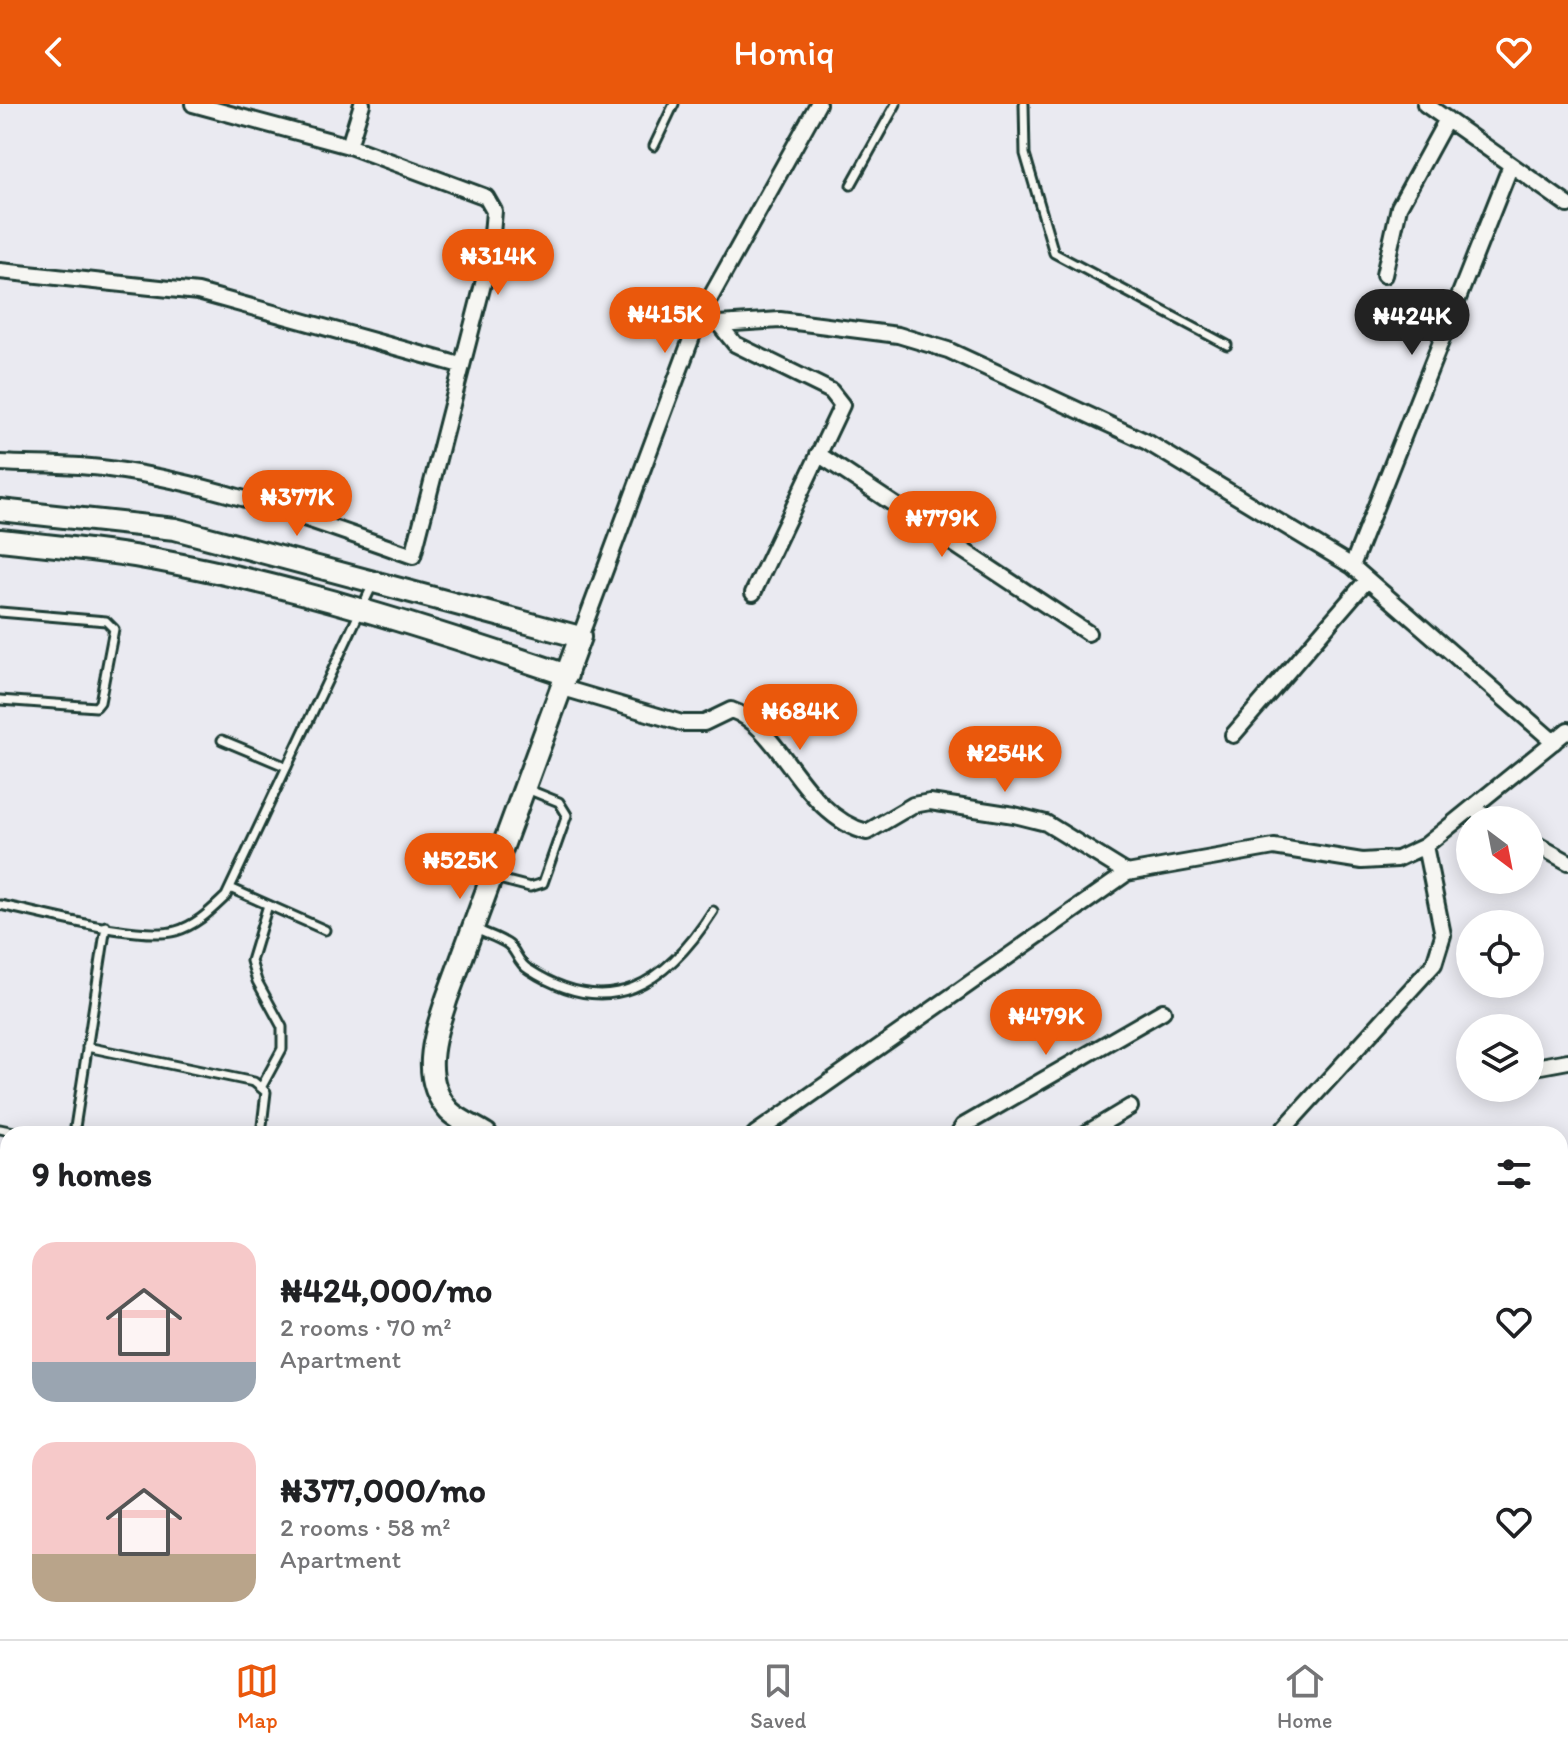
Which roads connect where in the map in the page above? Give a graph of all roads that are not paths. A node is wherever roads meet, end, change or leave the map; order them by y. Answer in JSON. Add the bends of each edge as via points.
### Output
{"nodes":[{"id":1,"x":193,"y":104,"type":"edge"},
{"id":2,"x":362,"y":104,"type":"edge"},
{"id":3,"x":674,"y":104,"type":"edge"},
{"id":4,"x":818,"y":104,"type":"edge"},
{"id":5,"x":896,"y":104,"type":"edge"},
{"id":6,"x":1024,"y":104,"type":"edge"},
{"id":7,"x":1425,"y":104,"type":"edge"},
{"id":8,"x":1447,"y":119,"type":"junction"},
{"id":9,"x":349,"y":146,"type":"junction"},
{"id":10,"x":654,"y":146,"type":"dead end"},
{"id":11,"x":1511,"y":165,"type":"junction"},
{"id":12,"x":851,"y":185,"type":"dead end"},
{"id":13,"x":1568,"y":205,"type":"edge"},
{"id":14,"x":0,"y":271,"type":"edge"},
{"id":15,"x":1384,"y":275,"type":"dead end"},
{"id":16,"x":699,"y":318,"type":"junction"},
{"id":17,"x":719,"y":324,"type":"junction"},
{"id":18,"x":1227,"y":345,"type":"dead end"},
{"id":19,"x":460,"y":365,"type":"junction"},
{"id":20,"x":818,"y":454,"type":"junction"},
{"id":21,"x":0,"y":463,"type":"edge"},
{"id":22,"x":0,"y":510,"type":"edge"},
{"id":23,"x":0,"y":540,"type":"edge"},
{"id":24,"x":1352,"y":566,"type":"junction"},
{"id":25,"x":1367,"y":580,"type":"junction"},
{"id":26,"x":374,"y":581,"type":"junction"},
{"id":27,"x":753,"y":593,"type":"dead end"},
{"id":28,"x":361,"y":610,"type":"junction"},
{"id":29,"x":0,"y":612,"type":"edge"},
{"id":30,"x":1088,"y":633,"type":"dead end"},
{"id":31,"x":580,"y":637,"type":"junction"},
{"id":32,"x":565,"y":681,"type":"junction"},
{"id":33,"x":0,"y":700,"type":"edge"},
{"id":34,"x":1568,"y":730,"type":"edge"},
{"id":35,"x":1233,"y":735,"type":"dead end"},
{"id":36,"x":222,"y":740,"type":"dead end"},
{"id":37,"x":1554,"y":742,"type":"junction"},
{"id":38,"x":287,"y":767,"type":"junction"},
{"id":39,"x":525,"y":788,"type":"junction"},
{"id":40,"x":1474,"y":806,"type":"edge"},
{"id":41,"x":1456,"y":821,"type":"edge"},
{"id":42,"x":1425,"y":846,"type":"junction"},
{"id":43,"x":1544,"y":849,"type":"edge"},
{"id":44,"x":1568,"y":862,"type":"edge"},
{"id":45,"x":1127,"y":873,"type":"junction"},
{"id":46,"x":492,"y":878,"type":"junction"},
{"id":47,"x":230,"y":888,"type":"junction"},
{"id":48,"x":0,"y":905,"type":"edge"},
{"id":49,"x":268,"y":905,"type":"junction"},
{"id":50,"x":713,"y":911,"type":"dead end"},
{"id":51,"x":106,"y":926,"type":"junction"},
{"id":52,"x":473,"y":928,"type":"junction"},
{"id":53,"x":325,"y":930,"type":"dead end"},
{"id":54,"x":1163,"y":1011,"type":"dead end"},
{"id":55,"x":87,"y":1047,"type":"junction"},
{"id":56,"x":1568,"y":1061,"type":"edge"},
{"id":57,"x":1544,"y":1065,"type":"edge"},
{"id":58,"x":262,"y":1086,"type":"junction"},
{"id":59,"x":1130,"y":1107,"type":"dead end"},
{"id":60,"x":75,"y":1126,"type":"edge"},
{"id":61,"x":262,"y":1126,"type":"edge"},
{"id":62,"x":473,"y":1126,"type":"edge"},
{"id":63,"x":766,"y":1126,"type":"edge"},
{"id":64,"x":963,"y":1126,"type":"edge"},
{"id":65,"x":1098,"y":1126,"type":"edge"},
{"id":66,"x":1286,"y":1126,"type":"edge"}],
"edges":[{"from":1,"to":9,"type":"street"},
{"from":2,"to":9,"type":"street"},
{"from":3,"to":10,"type":"lane"},
{"from":4,"to":16,"type":"street"},
{"from":5,"to":12,"type":"lane"},
{"from":6,"to":18,"type":"lane","via":[[1025,154],[1054,253]]},
{"from":7,"to":8,"type":"street"},
{"from":8,"to":11,"type":"street"},
{"from":8,"to":15,"type":"street","via":[[1399,207]]},
{"from":9,"to":19,"type":"street","via":[[486,197],[494,211],[490,257]]},
{"from":11,"to":13,"type":"street"},
{"from":11,"to":24,"type":"street"},
{"from":14,"to":19,"type":"street","via":[[198,292]]},
{"from":16,"to":17,"type":"street"},
{"from":16,"to":31,"type":"street"},
{"from":17,"to":20,"type":"street","via":[[735,344],[831,391],[842,405]]},
{"from":17,"to":24,"type":"street","via":[[780,320],[898,335],[948,350],[1147,442]]},
{"from":19,"to":21,"type":"street","via":[[413,556],[186,484],[109,468]]},
{"from":20,"to":27,"type":"street"},
{"from":20,"to":30,"type":"street"},
{"from":22,"to":26,"type":"street","via":[[175,529]]},
{"from":23,"to":28,"type":"street","via":[[156,560]]},
{"from":24,"to":25,"type":"street"},
{"from":25,"to":35,"type":"street"},
{"from":25,"to":37,"type":"street"},
{"from":26,"to":28,"type":"lane"},
{"from":26,"to":31,"type":"street"},
{"from":28,"to":32,"type":"street","via":[[414,624]]},
{"from":28,"to":38,"type":"lane"},
{"from":29,"to":33,"type":"lane","via":[[106,621],[114,629],[96,707]]},
{"from":31,"to":32,"type":"street"},
{"from":32,"to":39,"type":"street"},
{"from":32,"to":45,"type":"street","via":[[682,723],[704,723],[731,710],[740,713],[760,727],[789,768],[835,816],[859,830],[867,832],[913,805],[930,802],[1014,815],[1046,823]]},
{"from":34,"to":37,"type":"street"},
{"from":36,"to":38,"type":"lane"},
{"from":37,"to":40,"type":"street"},
{"from":38,"to":47,"type":"lane"},
{"from":39,"to":46,"type":"street"},
{"from":39,"to":46,"type":"lane","via":[[559,802],[567,815],[543,883],[530,887]]},
{"from":41,"to":42,"type":"street"},
{"from":42,"to":45,"type":"street","via":[[1397,859],[1362,861],[1274,847]]},
{"from":42,"to":66,"type":"street","via":[[1443,935],[1434,964]]},
{"from":43,"to":44,"type":"street"},
{"from":45,"to":63,"type":"street"},
{"from":46,"to":52,"type":"street"},
{"from":47,"to":49,"type":"lane"},
{"from":47,"to":51,"type":"lane","via":[[202,919],[175,931]]},
{"from":48,"to":51,"type":"lane"},
{"from":49,"to":53,"type":"lane"},
{"from":49,"to":58,"type":"lane","via":[[251,961],[282,1027],[282,1049]]},
{"from":50,"to":52,"type":"lane","via":[[668,967],[644,982],[599,997],[527,969],[508,944]]},
{"from":51,"to":55,"type":"lane"},
{"from":52,"to":62,"type":"street","via":[[437,1030],[430,1067],[450,1111]]},
{"from":54,"to":64,"type":"street"},
{"from":55,"to":58,"type":"lane"},
{"from":55,"to":60,"type":"lane"},
{"from":56,"to":57,"type":"street"},
{"from":58,"to":61,"type":"lane","via":[[266,1092]]},
{"from":59,"to":65,"type":"street"}]}
